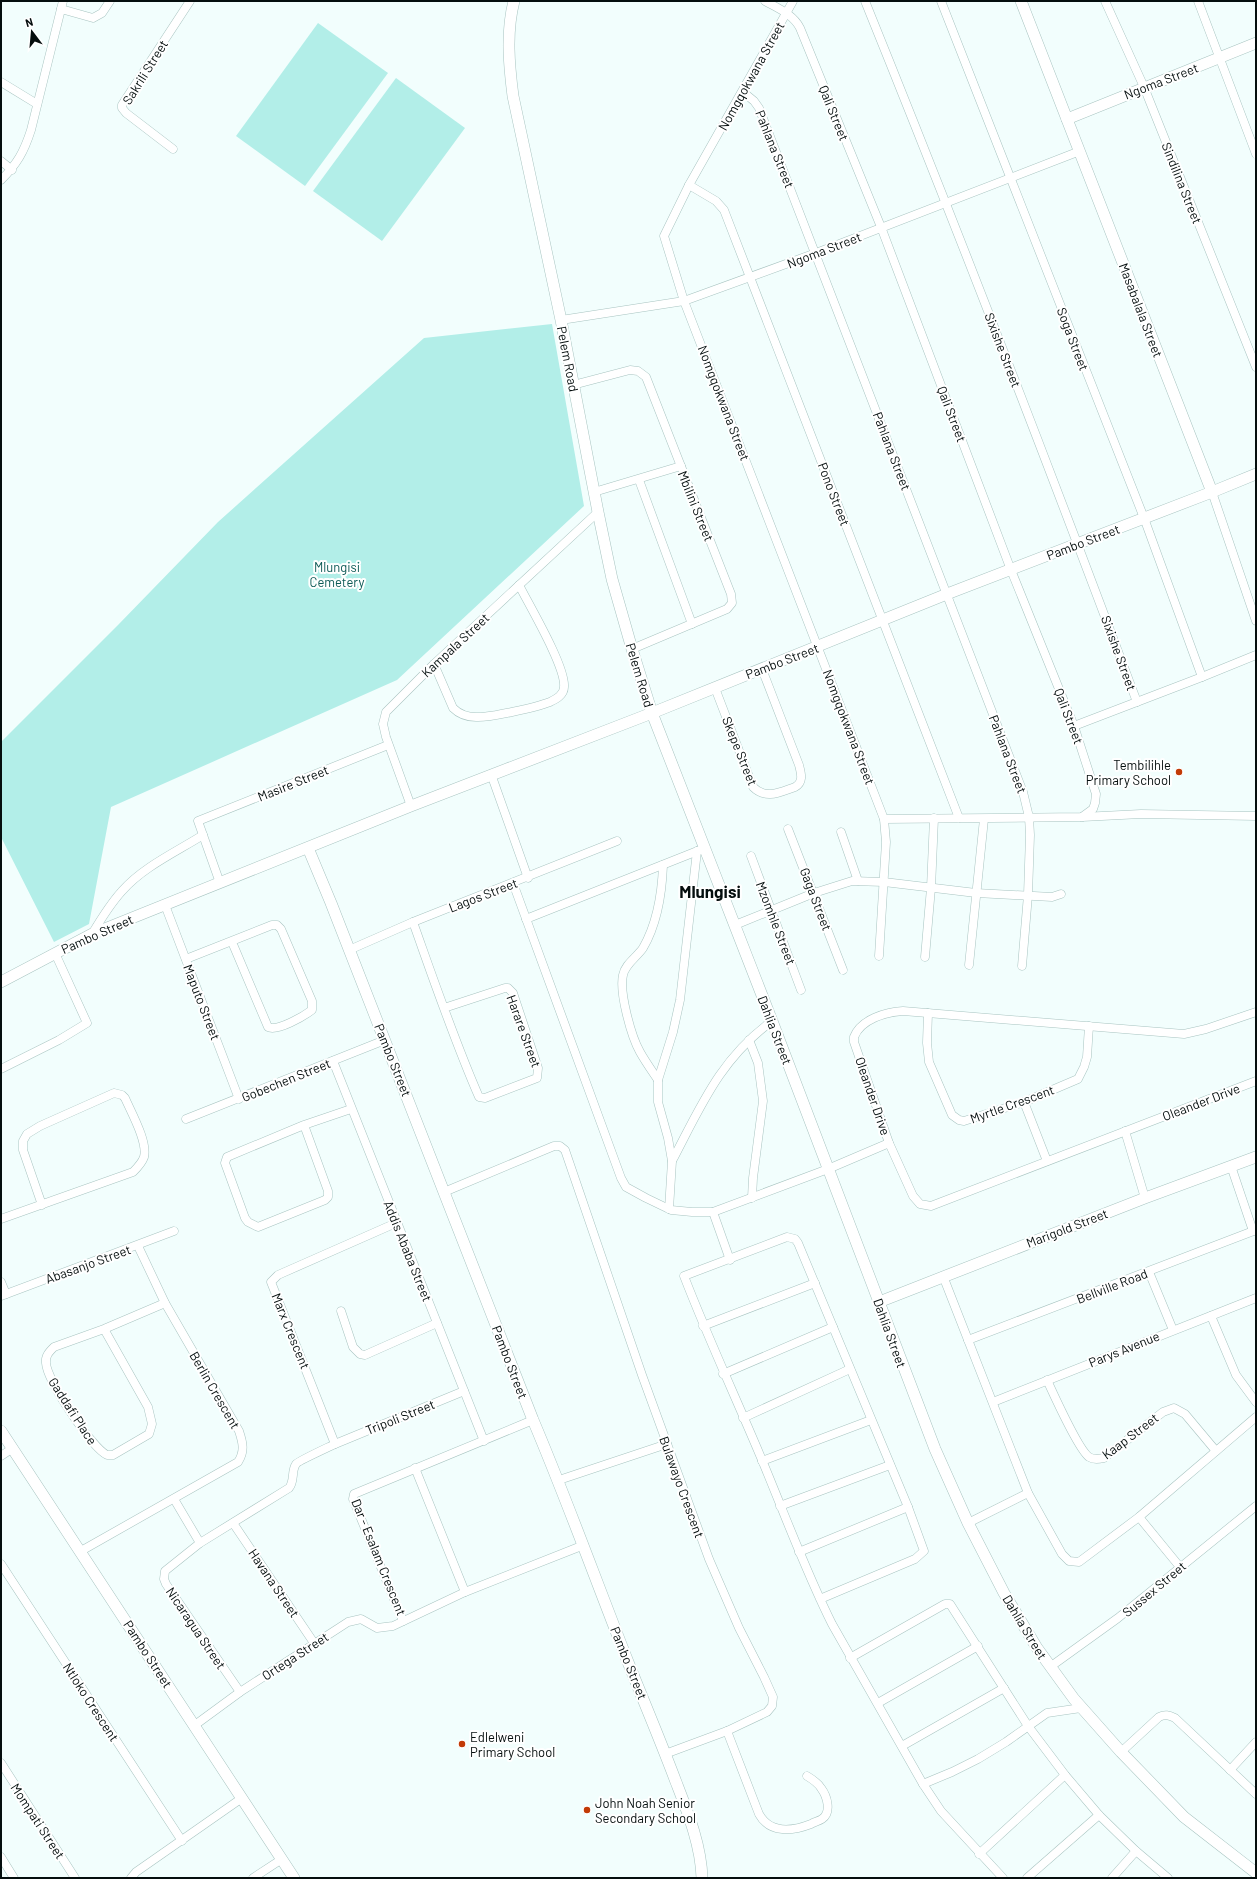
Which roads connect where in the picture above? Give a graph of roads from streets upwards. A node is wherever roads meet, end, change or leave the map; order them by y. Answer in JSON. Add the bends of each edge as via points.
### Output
{"nodes":[{"id":1,"x":110,"y":1,"type":"edge"},
{"id":2,"x":190,"y":1,"type":"edge"},
{"id":3,"x":514,"y":1,"type":"edge"},
{"id":4,"x":765,"y":1,"type":"edge"},
{"id":5,"x":793,"y":1,"type":"edge"},
{"id":6,"x":865,"y":1,"type":"edge"},
{"id":7,"x":941,"y":1,"type":"edge"},
{"id":8,"x":1020,"y":1,"type":"edge"},
{"id":9,"x":1105,"y":1,"type":"edge"},
{"id":10,"x":1198,"y":1,"type":"edge"},
{"id":11,"x":62,"y":5,"type":"edge"},
{"id":12,"x":786,"y":14,"type":"junction"},
{"id":13,"x":1256,"y":43,"type":"edge"},
{"id":14,"x":1219,"y":58,"type":"junction"},
{"id":15,"x":1,"y":82,"type":"edge"},
{"id":16,"x":1144,"y":87,"type":"junction"},
{"id":17,"x":743,"y":92,"type":"junction"},
{"id":18,"x":37,"y":104,"type":"junction"},
{"id":19,"x":1067,"y":119,"type":"junction"},
{"id":20,"x":173,"y":149,"type":"dead end"},
{"id":21,"x":1080,"y":151,"type":"junction"},
{"id":22,"x":1256,"y":154,"type":"edge"},
{"id":23,"x":1,"y":161,"type":"edge"},
{"id":24,"x":12,"y":170,"type":"junction"},
{"id":25,"x":1010,"y":178,"type":"junction"},
{"id":26,"x":1,"y":180,"type":"edge"},
{"id":27,"x":689,"y":186,"type":"junction"},
{"id":28,"x":946,"y":202,"type":"junction"},
{"id":29,"x":881,"y":227,"type":"junction"},
{"id":30,"x":816,"y":253,"type":"junction"},
{"id":31,"x":751,"y":278,"type":"junction"},
{"id":32,"x":684,"y":301,"type":"junction"},
{"id":33,"x":561,"y":320,"type":"junction"},
{"id":34,"x":1256,"y":367,"type":"edge"},
{"id":35,"x":573,"y":386,"type":"junction"},
{"id":36,"x":681,"y":466,"type":"junction"},
{"id":37,"x":1256,"y":474,"type":"edge"},
{"id":38,"x":639,"y":480,"type":"junction"},
{"id":39,"x":594,"y":492,"type":"junction"},
{"id":40,"x":1212,"y":492,"type":"junction"},
{"id":41,"x":598,"y":512,"type":"junction"},
{"id":42,"x":1144,"y":518,"type":"junction"},
{"id":43,"x":1078,"y":544,"type":"junction"},
{"id":44,"x":1011,"y":570,"type":"junction"},
{"id":45,"x":519,"y":585,"type":"junction"},
{"id":46,"x":947,"y":594,"type":"junction"},
{"id":47,"x":883,"y":620,"type":"junction"},
{"id":48,"x":1256,"y":621,"type":"edge"},
{"id":49,"x":692,"y":624,"type":"junction"},
{"id":50,"x":818,"y":648,"type":"junction"},
{"id":51,"x":632,"y":649,"type":"junction"},
{"id":52,"x":1256,"y":655,"type":"edge"},
{"id":53,"x":434,"y":664,"type":"junction"},
{"id":54,"x":762,"y":669,"type":"junction"},
{"id":55,"x":1202,"y":677,"type":"junction"},
{"id":56,"x":715,"y":688,"type":"junction"},
{"id":57,"x":1137,"y":702,"type":"junction"},
{"id":58,"x":652,"y":714,"type":"junction"},
{"id":59,"x":1074,"y":726,"type":"junction"},
{"id":60,"x":388,"y":745,"type":"junction"},
{"id":61,"x":491,"y":774,"type":"junction"},
{"id":62,"x":411,"y":806,"type":"junction"},
{"id":63,"x":1256,"y":816,"type":"edge"},
{"id":64,"x":1029,"y":817,"type":"junction"},
{"id":65,"x":1082,"y":817,"type":"junction"},
{"id":66,"x":934,"y":818,"type":"junction"},
{"id":67,"x":959,"y":818,"type":"junction"},
{"id":68,"x":884,"y":819,"type":"junction"},
{"id":69,"x":984,"y":819,"type":"junction"},
{"id":70,"x":788,"y":829,"type":"dead end"},
{"id":71,"x":841,"y":832,"type":"dead end"},
{"id":72,"x":203,"y":835,"type":"junction"},
{"id":73,"x":617,"y":842,"type":"dead end"},
{"id":74,"x":308,"y":848,"type":"junction"},
{"id":75,"x":701,"y":850,"type":"junction"},
{"id":76,"x":751,"y":856,"type":"dead end"},
{"id":77,"x":663,"y":865,"type":"junction"},
{"id":78,"x":528,"y":878,"type":"junction"},
{"id":79,"x":858,"y":881,"type":"junction"},
{"id":80,"x":884,"y":882,"type":"junction"},
{"id":81,"x":220,"y":883,"type":"junction"},
{"id":82,"x":513,"y":884,"type":"junction"},
{"id":83,"x":931,"y":888,"type":"junction"},
{"id":84,"x":814,"y":893,"type":"junction"},
{"id":85,"x":976,"y":893,"type":"junction"},
{"id":86,"x":1061,"y":894,"type":"dead end"},
{"id":87,"x":1028,"y":895,"type":"junction"},
{"id":88,"x":165,"y":905,"type":"junction"},
{"id":89,"x":771,"y":910,"type":"junction"},
{"id":90,"x":526,"y":919,"type":"junction"},
{"id":91,"x":413,"y":922,"type":"junction"},
{"id":92,"x":735,"y":925,"type":"junction"},
{"id":93,"x":92,"y":934,"type":"junction"},
{"id":94,"x":232,"y":942,"type":"junction"},
{"id":95,"x":349,"y":950,"type":"junction"},
{"id":96,"x":55,"y":953,"type":"junction"},
{"id":97,"x":879,"y":956,"type":"dead end"},
{"id":98,"x":925,"y":957,"type":"dead end"},
{"id":99,"x":186,"y":959,"type":"junction"},
{"id":100,"x":969,"y":965,"type":"dead end"},
{"id":101,"x":1022,"y":966,"type":"dead end"},
{"id":102,"x":842,"y":970,"type":"dead end"},
{"id":103,"x":2,"y":980,"type":"edge"},
{"id":104,"x":801,"y":990,"type":"dead end"},
{"id":105,"x":444,"y":1008,"type":"junction"},
{"id":106,"x":1256,"y":1012,"type":"edge"},
{"id":107,"x":928,"y":1013,"type":"junction"},
{"id":108,"x":772,"y":1021,"type":"junction"},
{"id":109,"x":1089,"y":1026,"type":"junction"},
{"id":110,"x":385,"y":1040,"type":"junction"},
{"id":111,"x":749,"y":1040,"type":"junction"},
{"id":112,"x":333,"y":1061,"type":"junction"},
{"id":113,"x":1,"y":1070,"type":"edge"},
{"id":114,"x":658,"y":1080,"type":"junction"},
{"id":115,"x":1256,"y":1081,"type":"edge"},
{"id":116,"x":239,"y":1099,"type":"junction"},
{"id":117,"x":1024,"y":1102,"type":"junction"},
{"id":118,"x":351,"y":1109,"type":"junction"},
{"id":119,"x":186,"y":1119,"type":"dead end"},
{"id":120,"x":304,"y":1125,"type":"junction"},
{"id":121,"x":1125,"y":1131,"type":"junction"},
{"id":122,"x":889,"y":1143,"type":"junction"},
{"id":123,"x":1256,"y":1156,"type":"edge"},
{"id":124,"x":672,"y":1161,"type":"junction"},
{"id":125,"x":1047,"y":1161,"type":"junction"},
{"id":126,"x":1230,"y":1166,"type":"junction"},
{"id":127,"x":828,"y":1169,"type":"junction"},
{"id":128,"x":444,"y":1192,"type":"junction"},
{"id":129,"x":752,"y":1198,"type":"junction"},
{"id":130,"x":1145,"y":1198,"type":"junction"},
{"id":131,"x":42,"y":1205,"type":"junction"},
{"id":132,"x":669,"y":1209,"type":"junction"},
{"id":133,"x":713,"y":1212,"type":"junction"},
{"id":134,"x":1,"y":1219,"type":"edge"},
{"id":135,"x":396,"y":1223,"type":"junction"},
{"id":136,"x":174,"y":1231,"type":"dead end"},
{"id":137,"x":1255,"y":1231,"type":"edge"},
{"id":138,"x":138,"y":1246,"type":"junction"},
{"id":139,"x":730,"y":1260,"type":"junction"},
{"id":140,"x":1149,"y":1272,"type":"junction"},
{"id":141,"x":944,"y":1276,"type":"junction"},
{"id":142,"x":1,"y":1282,"type":"edge"},
{"id":143,"x":816,"y":1283,"type":"junction"},
{"id":144,"x":3,"y":1295,"type":"edge"},
{"id":145,"x":1256,"y":1298,"type":"edge"},
{"id":146,"x":165,"y":1302,"type":"junction"},
{"id":147,"x":879,"y":1302,"type":"junction"},
{"id":148,"x":340,"y":1311,"type":"dead end"},
{"id":149,"x":1211,"y":1316,"type":"junction"},
{"id":150,"x":437,"y":1324,"type":"junction"},
{"id":151,"x":703,"y":1326,"type":"junction"},
{"id":152,"x":833,"y":1327,"type":"junction"},
{"id":153,"x":104,"y":1329,"type":"junction"},
{"id":154,"x":1173,"y":1330,"type":"junction"},
{"id":155,"x":968,"y":1340,"type":"junction"},
{"id":156,"x":850,"y":1369,"type":"junction"},
{"id":157,"x":724,"y":1374,"type":"junction"},
{"id":158,"x":1047,"y":1380,"type":"junction"},
{"id":159,"x":464,"y":1391,"type":"junction"},
{"id":160,"x":993,"y":1402,"type":"junction"},
{"id":161,"x":1256,"y":1402,"type":"edge"},
{"id":162,"x":743,"y":1418,"type":"junction"},
{"id":163,"x":1256,"y":1418,"type":"edge"},
{"id":164,"x":533,"y":1420,"type":"junction"},
{"id":165,"x":871,"y":1420,"type":"junction"},
{"id":166,"x":1,"y":1431,"type":"edge"},
{"id":167,"x":484,"y":1441,"type":"junction"},
{"id":168,"x":335,"y":1444,"type":"junction"},
{"id":169,"x":667,"y":1444,"type":"junction"},
{"id":170,"x":12,"y":1448,"type":"junction"},
{"id":171,"x":1216,"y":1451,"type":"junction"},
{"id":172,"x":1,"y":1456,"type":"edge"},
{"id":173,"x":762,"y":1461,"type":"junction"},
{"id":174,"x":890,"y":1465,"type":"junction"},
{"id":175,"x":415,"y":1468,"type":"junction"},
{"id":176,"x":559,"y":1480,"type":"junction"},
{"id":177,"x":1028,"y":1493,"type":"junction"},
{"id":178,"x":174,"y":1498,"type":"junction"},
{"id":179,"x":780,"y":1506,"type":"junction"},
{"id":180,"x":1256,"y":1506,"type":"edge"},
{"id":181,"x":908,"y":1507,"type":"junction"},
{"id":182,"x":1139,"y":1517,"type":"junction"},
{"id":183,"x":234,"y":1523,"type":"junction"},
{"id":184,"x":968,"y":1523,"type":"junction"},
{"id":185,"x":200,"y":1543,"type":"junction"},
{"id":186,"x":584,"y":1545,"type":"junction"},
{"id":187,"x":81,"y":1551,"type":"junction"},
{"id":188,"x":799,"y":1552,"type":"junction"},
{"id":189,"x":1,"y":1564,"type":"edge"},
{"id":190,"x":1180,"y":1567,"type":"junction"},
{"id":191,"x":465,"y":1592,"type":"junction"},
{"id":192,"x":820,"y":1599,"type":"junction"},
{"id":193,"x":403,"y":1620,"type":"junction"},
{"id":194,"x":314,"y":1643,"type":"junction"},
{"id":195,"x":978,"y":1646,"type":"junction"},
{"id":196,"x":850,"y":1658,"type":"junction"},
{"id":197,"x":1050,"y":1667,"type":"junction"},
{"id":198,"x":1004,"y":1688,"type":"junction"},
{"id":199,"x":240,"y":1692,"type":"junction"},
{"id":200,"x":878,"y":1703,"type":"junction"},
{"id":201,"x":1081,"y":1708,"type":"junction"},
{"id":202,"x":195,"y":1725,"type":"junction"},
{"id":203,"x":1028,"y":1726,"type":"junction"},
{"id":204,"x":727,"y":1731,"type":"junction"},
{"id":205,"x":1256,"y":1742,"type":"edge"},
{"id":206,"x":902,"y":1746,"type":"junction"},
{"id":207,"x":1121,"y":1752,"type":"junction"},
{"id":208,"x":665,"y":1754,"type":"junction"},
{"id":209,"x":1,"y":1763,"type":"edge"},
{"id":210,"x":1230,"y":1770,"type":"junction"},
{"id":211,"x":1064,"y":1775,"type":"junction"},
{"id":212,"x":807,"y":1776,"type":"dead end"},
{"id":213,"x":923,"y":1784,"type":"junction"},
{"id":214,"x":1256,"y":1794,"type":"edge"},
{"id":215,"x":242,"y":1798,"type":"junction"},
{"id":216,"x":1099,"y":1815,"type":"junction"},
{"id":217,"x":182,"y":1841,"type":"junction"},
{"id":218,"x":1136,"y":1851,"type":"junction"},
{"id":219,"x":979,"y":1854,"type":"junction"},
{"id":220,"x":1,"y":1857,"type":"edge"},
{"id":221,"x":282,"y":1859,"type":"junction"},
{"id":222,"x":1256,"y":1873,"type":"edge"},
{"id":223,"x":14,"y":1878,"type":"edge"},
{"id":224,"x":75,"y":1878,"type":"edge"},
{"id":225,"x":131,"y":1878,"type":"edge"},
{"id":226,"x":253,"y":1878,"type":"edge"},
{"id":227,"x":294,"y":1878,"type":"edge"},
{"id":228,"x":702,"y":1878,"type":"edge"},
{"id":229,"x":1003,"y":1878,"type":"edge"},
{"id":230,"x":1027,"y":1878,"type":"edge"},
{"id":231,"x":1112,"y":1878,"type":"edge"},
{"id":232,"x":1168,"y":1878,"type":"edge"}],
"edges":[{"from":1,"to":11,"type":"street","via":[[102,13],[93,18]]},
{"from":2,"to":20,"type":"street","name":"Sakrili Street","via":[[122,104],[126,113]]},
{"from":3,"to":33,"type":"street","name":"Pelem Road","via":[[510,24],[509,60],[513,96]]},
{"from":4,"to":12,"type":"street","name":"Qali Street"},
{"from":5,"to":12,"type":"street","name":"Nomgqokwana Street"},
{"from":6,"to":28,"type":"street","name":"Sixishe Street"},
{"from":7,"to":25,"type":"street","name":"Soga Street"},
{"from":8,"to":19,"type":"street","name":"Masabalala Street"},
{"from":9,"to":16,"type":"street","name":"Sindilina Street"},
{"from":10,"to":14,"type":"street"},
{"from":11,"to":18,"type":"street"},
{"from":12,"to":17,"type":"street","name":"Nomgqokwana Street"},
{"from":12,"to":29,"type":"street","name":"Qali Street","via":[[802,33]]},
{"from":13,"to":14,"type":"street","name":"Ngoma Street"},
{"from":14,"to":16,"type":"street","name":"Ngoma Street"},
{"from":14,"to":22,"type":"street"},
{"from":15,"to":18,"type":"street"},
{"from":16,"to":19,"type":"street","name":"Ngoma Street"},
{"from":16,"to":34,"type":"street","name":"Sindilina Street"},
{"from":17,"to":27,"type":"street","name":"Nomgqokwana Street"},
{"from":17,"to":30,"type":"street","name":"Pahlana Street","via":[[759,108]]},
{"from":18,"to":24,"type":"street","via":[[26,146]]},
{"from":19,"to":21,"type":"street","name":"Masabalala Street"},
{"from":21,"to":25,"type":"street","name":"Ngoma Street"},
{"from":21,"to":40,"type":"street","name":"Masabalala Street"},
{"from":23,"to":24,"type":"street"},
{"from":24,"to":26,"type":"street"},
{"from":25,"to":28,"type":"street","name":"Ngoma Street"},
{"from":25,"to":42,"type":"street","name":"Soga Street"},
{"from":27,"to":31,"type":"street","name":"Pono Street","via":[[722,206]]},
{"from":27,"to":32,"type":"street","name":"Nomgqokwana Street","via":[[664,236]]},
{"from":28,"to":29,"type":"street","name":"Ngoma Street"},
{"from":28,"to":43,"type":"street","name":"Sixishe Street"},
{"from":29,"to":30,"type":"street","name":"Ngoma Street"},
{"from":29,"to":44,"type":"street","name":"Qali Street"},
{"from":30,"to":31,"type":"street","name":"Ngoma Street"},
{"from":30,"to":46,"type":"street","name":"Pahlana Street"},
{"from":31,"to":32,"type":"street","name":"Ngoma Street"},
{"from":31,"to":47,"type":"street","name":"Pono Street"},
{"from":32,"to":33,"type":"street","name":"Ngoma Street"},
{"from":32,"to":50,"type":"street","name":"Nomgqokwana Street"},
{"from":33,"to":35,"type":"street","name":"Pelem Road"},
{"from":35,"to":36,"type":"street","name":"Mbilini Street","via":[[630,370],[642,373],[648,380]]},
{"from":35,"to":39,"type":"street","name":"Pelem Road"},
{"from":36,"to":38,"type":"street"},
{"from":36,"to":49,"type":"street","name":"Mbilini Street","via":[[732,599],[731,607]]},
{"from":37,"to":40,"type":"street","name":"Pambo Street"},
{"from":38,"to":39,"type":"street"},
{"from":38,"to":49,"type":"street"},
{"from":39,"to":41,"type":"street","name":"Pelem Road"},
{"from":40,"to":42,"type":"street","name":"Pambo Street"},
{"from":40,"to":48,"type":"street","name":"Masabalala Street"},
{"from":41,"to":45,"type":"street","name":"Kampala Street"},
{"from":41,"to":51,"type":"street","name":"Pelem Road","via":[[612,579]]},
{"from":42,"to":43,"type":"street","name":"Pambo Street"},
{"from":42,"to":55,"type":"street","name":"Soga Street"},
{"from":43,"to":44,"type":"street","name":"Pambo Street"},
{"from":43,"to":57,"type":"street","name":"Sixishe Street"},
{"from":44,"to":46,"type":"street","name":"Pambo Street"},
{"from":44,"to":59,"type":"street","name":"Qali Street"},
{"from":45,"to":53,"type":"street","name":"Kampala Street"},
{"from":45,"to":53,"type":"street","via":[[551,647],[563,679],[562,694],[550,702],[539,705],[496,715],[472,717],[453,708]]},
{"from":46,"to":47,"type":"street","name":"Pambo Street"},
{"from":46,"to":64,"type":"street","name":"Pahlana Street","via":[[1023,792]]},
{"from":47,"to":50,"type":"street","name":"Pambo Street"},
{"from":47,"to":67,"type":"street","name":"Pono Street"},
{"from":49,"to":51,"type":"street","name":"Mbilini Street"},
{"from":50,"to":54,"type":"street","name":"Pambo Street"},
{"from":50,"to":68,"type":"street","name":"Nomgqokwana Street"},
{"from":51,"to":58,"type":"street","name":"Pelem Road"},
{"from":52,"to":55,"type":"street"},
{"from":53,"to":60,"type":"street","name":"Kampala Street","via":[[386,712],[383,724]]},
{"from":54,"to":56,"type":"street","name":"Pambo Street"},
{"from":54,"to":56,"type":"street","name":"Skepe Street","via":[[799,765],[801,778],[796,787],[770,796],[753,787]]},
{"from":55,"to":57,"type":"street"},
{"from":56,"to":58,"type":"street","name":"Pambo Street"},
{"from":57,"to":59,"type":"street"},
{"from":58,"to":61,"type":"street","name":"Pambo Street"},
{"from":58,"to":75,"type":"street","name":"Dahlia Street"},
{"from":59,"to":65,"type":"street","name":"Qali Street","via":[[1096,794],[1093,809]]},
{"from":60,"to":62,"type":"street","name":"Kampala Street"},
{"from":60,"to":72,"type":"street","name":"Masire Street","via":[[198,821]]},
{"from":61,"to":62,"type":"street","name":"Pambo Street"},
{"from":61,"to":78,"type":"street"},
{"from":62,"to":74,"type":"street","name":"Pambo Street"},
{"from":63,"to":65,"type":"street","via":[[1177,814]]},
{"from":64,"to":65,"type":"street"},
{"from":64,"to":69,"type":"street"},
{"from":64,"to":87,"type":"street","name":"Pahlana Street"},
{"from":66,"to":67,"type":"street"},
{"from":66,"to":68,"type":"street"},
{"from":66,"to":83,"type":"street"},
{"from":67,"to":69,"type":"street"},
{"from":68,"to":80,"type":"street","name":"Nomgqokwana Street"},
{"from":69,"to":85,"type":"street"},
{"from":70,"to":84,"type":"street","name":"Gaga Street"},
{"from":71,"to":79,"type":"street"},
{"from":72,"to":81,"type":"street"},
{"from":72,"to":93,"type":"street","via":[[153,865],[126,886]]},
{"from":73,"to":78,"type":"street","name":"Lagos Street"},
{"from":74,"to":81,"type":"street","name":"Pambo Street"},
{"from":74,"to":95,"type":"street","name":"Pambo Street"},
{"from":75,"to":77,"type":"street"},
{"from":75,"to":92,"type":"street","name":"Dahlia Street"},
{"from":75,"to":114,"type":"street","via":[[680,1000]]},
{"from":76,"to":89,"type":"street","name":"Mzomhle Street"},
{"from":77,"to":90,"type":"street"},
{"from":77,"to":114,"type":"street","via":[[661,888],[650,932],[640,952],[625,970],[622,981],[637,1044]]},
{"from":78,"to":82,"type":"street","name":"Lagos Street"},
{"from":79,"to":80,"type":"street"},
{"from":79,"to":84,"type":"street"},
{"from":80,"to":83,"type":"street"},
{"from":80,"to":97,"type":"street","name":"Nomgqokwana Street"},
{"from":81,"to":88,"type":"street","name":"Pambo Street"},
{"from":82,"to":90,"type":"street"},
{"from":82,"to":91,"type":"street","name":"Lagos Street"},
{"from":83,"to":85,"type":"street"},
{"from":83,"to":98,"type":"street"},
{"from":84,"to":89,"type":"street"},
{"from":84,"to":102,"type":"street","name":"Gaga Street"},
{"from":85,"to":87,"type":"street"},
{"from":85,"to":100,"type":"street"},
{"from":86,"to":87,"type":"street","via":[[1052,897]]},
{"from":87,"to":101,"type":"street","name":"Pahlana Street"},
{"from":88,"to":93,"type":"street","name":"Pambo Street"},
{"from":88,"to":99,"type":"street","name":"Maputo Street"},
{"from":89,"to":92,"type":"street"},
{"from":89,"to":104,"type":"street","name":"Mzomhle Street"},
{"from":90,"to":132,"type":"street","via":[[624,1183],[626,1187]]},
{"from":91,"to":95,"type":"street","name":"Lagos Street"},
{"from":91,"to":105,"type":"street","name":"Harare Street"},
{"from":92,"to":108,"type":"street","name":"Dahlia Street"},
{"from":93,"to":96,"type":"street","name":"Pambo Street"},
{"from":94,"to":94,"type":"street","via":[[272,925],[279,926],[312,1001],[312,1010],[278,1028],[270,1029]]},
{"from":94,"to":99,"type":"street"},
{"from":95,"to":110,"type":"street","name":"Pambo Street"},
{"from":96,"to":103,"type":"street","name":"Pambo Street"},
{"from":96,"to":113,"type":"street","via":[[87,1023]]},
{"from":99,"to":116,"type":"street","name":"Maputo Street"},
{"from":105,"to":105,"type":"street","name":"Harare Street","via":[[479,1097],[484,1098],[538,1078],[538,1068],[510,990],[505,988]]},
{"from":106,"to":109,"type":"street","name":"Oleander Drive","via":[[1184,1034]]},
{"from":107,"to":109,"type":"street","name":"Oleander Drive"},
{"from":107,"to":117,"type":"street","name":"Myrtle Crescent","via":[[929,1062],[952,1115],[964,1121]]},
{"from":107,"to":122,"type":"street","name":"Oleander Drive","via":[[903,1011],[880,1016],[864,1024],[854,1037]]},
{"from":108,"to":111,"type":"street"},
{"from":108,"to":127,"type":"street","name":"Dahlia Street"},
{"from":109,"to":117,"type":"street","name":"Myrtle Crescent","via":[[1087,1057],[1078,1079]]},
{"from":110,"to":112,"type":"street","name":"Gobechen Street"},
{"from":110,"to":128,"type":"street","name":"Pambo Street"},
{"from":111,"to":124,"type":"street","via":[[733,1056],[714,1083]]},
{"from":111,"to":129,"type":"street","via":[[758,1064],[763,1101]]},
{"from":112,"to":116,"type":"street","name":"Gobechen Street"},
{"from":112,"to":118,"type":"street","name":"Addis Ababa Street"},
{"from":114,"to":124,"type":"street","via":[[658,1102]]},
{"from":115,"to":121,"type":"street","name":"Oleander Drive"},
{"from":116,"to":119,"type":"street","name":"Gobechen Street"},
{"from":117,"to":125,"type":"street"},
{"from":118,"to":120,"type":"street"},
{"from":118,"to":135,"type":"street","name":"Addis Ababa Street"},
{"from":120,"to":120,"type":"street","via":[[225,1160],[245,1218],[253,1225],[258,1226],[328,1197]]},
{"from":121,"to":125,"type":"street","name":"Oleander Drive"},
{"from":121,"to":130,"type":"street"},
{"from":122,"to":125,"type":"street","name":"Oleander Drive","via":[[913,1196],[924,1206],[931,1206]]},
{"from":122,"to":127,"type":"street"},
{"from":123,"to":126,"type":"street","name":"Marigold Street"},
{"from":124,"to":132,"type":"street"},
{"from":126,"to":130,"type":"street","name":"Marigold Street"},
{"from":126,"to":137,"type":"street"},
{"from":127,"to":129,"type":"street"},
{"from":127,"to":147,"type":"street","name":"Dahlia Street"},
{"from":128,"to":164,"type":"street","name":"Pambo Street"},
{"from":128,"to":169,"type":"street","name":"Bulawayo Crescent","via":[[554,1146],[560,1146],[565,1150]]},
{"from":129,"to":133,"type":"street"},
{"from":130,"to":141,"type":"street","name":"Marigold Street"},
{"from":131,"to":131,"type":"street","via":[[133,1172],[139,1167],[144,1155],[143,1143],[122,1095],[114,1093],[27,1134],[23,1141],[23,1150]]},
{"from":131,"to":134,"type":"street"},
{"from":132,"to":133,"type":"street"},
{"from":133,"to":139,"type":"street"},
{"from":135,"to":150,"type":"street","name":"Addis Ababa Street"},
{"from":135,"to":168,"type":"street","name":"Marx Crescent","via":[[278,1275],[271,1282]]},
{"from":136,"to":138,"type":"street","name":"Abasanjo Street"},
{"from":137,"to":140,"type":"street","name":"Bellville Road"},
{"from":138,"to":144,"type":"street","name":"Abasanjo Street"},
{"from":138,"to":146,"type":"street","name":"Berlin Crescent"},
{"from":139,"to":143,"type":"street","via":[[787,1237],[792,1238],[798,1243]]},
{"from":139,"to":151,"type":"street","via":[[684,1276]]},
{"from":140,"to":154,"type":"street"},
{"from":140,"to":155,"type":"street","name":"Bellville Road"},
{"from":141,"to":147,"type":"street","name":"Marigold Street"},
{"from":141,"to":155,"type":"street"},
{"from":142,"to":144,"type":"street"},
{"from":143,"to":151,"type":"street"},
{"from":143,"to":152,"type":"street"},
{"from":145,"to":149,"type":"street","name":"Parys Avenue"},
{"from":146,"to":153,"type":"street","name":"Gaddafi Place"},
{"from":146,"to":178,"type":"street","name":"Berlin Crescent","via":[[239,1431],[244,1449],[238,1462]]},
{"from":147,"to":184,"type":"street","name":"Dahlia Street","via":[[935,1449]]},
{"from":148,"to":150,"type":"street","via":[[354,1347],[360,1354]]},
{"from":149,"to":154,"type":"street","name":"Parys Avenue"},
{"from":149,"to":161,"type":"street","via":[[1236,1375]]},
{"from":150,"to":159,"type":"street","name":"Addis Ababa Street"},
{"from":151,"to":157,"type":"street"},
{"from":152,"to":156,"type":"street"},
{"from":152,"to":157,"type":"street"},
{"from":153,"to":153,"type":"street","name":"Gaddafi Place","via":[[54,1348],[48,1353],[46,1364],[51,1382],[70,1411],[98,1449],[107,1455],[113,1455],[149,1434],[152,1424],[148,1407]]},
{"from":154,"to":158,"type":"street","name":"Parys Avenue"},
{"from":155,"to":160,"type":"street"},
{"from":156,"to":162,"type":"street"},
{"from":156,"to":165,"type":"street"},
{"from":157,"to":162,"type":"street"},
{"from":158,"to":160,"type":"street","name":"Parys Avenue"},
{"from":158,"to":171,"type":"street","name":"Kaap Street","via":[[1070,1427],[1090,1458],[1104,1458],[1163,1412],[1174,1408],[1185,1414]]},
{"from":159,"to":167,"type":"street","name":"Addis Ababa Street"},
{"from":159,"to":168,"type":"street","name":"Tripoli Street"},
{"from":160,"to":177,"type":"street"},
{"from":162,"to":173,"type":"street"},
{"from":163,"to":171,"type":"street"},
{"from":164,"to":167,"type":"street","name":"Dar - Esalam Crescent"},
{"from":164,"to":176,"type":"street","name":"Pambo Street"},
{"from":165,"to":173,"type":"street"},
{"from":165,"to":174,"type":"street"},
{"from":166,"to":170,"type":"street","name":"Pambo Street"},
{"from":167,"to":175,"type":"street","name":"Dar - Esalam Crescent"},
{"from":168,"to":183,"type":"street","name":"Tripoli Street","via":[[298,1462],[289,1488]]},
{"from":169,"to":176,"type":"street"},
{"from":169,"to":204,"type":"street","name":"Bulawayo Crescent","via":[[712,1566],[773,1697],[772,1706],[767,1712]]},
{"from":170,"to":172,"type":"street"},
{"from":170,"to":187,"type":"street","name":"Pambo Street"},
{"from":171,"to":182,"type":"street"},
{"from":173,"to":179,"type":"street"},
{"from":174,"to":179,"type":"street"},
{"from":174,"to":181,"type":"street"},
{"from":175,"to":191,"type":"street"},
{"from":175,"to":193,"type":"street","name":"Dar - Esalam Crescent","via":[[355,1492],[353,1496]]},
{"from":176,"to":186,"type":"street","name":"Pambo Street"},
{"from":177,"to":182,"type":"street","via":[[1062,1554],[1069,1561],[1079,1562],[1086,1558]]},
{"from":177,"to":184,"type":"street"},
{"from":178,"to":185,"type":"street"},
{"from":178,"to":187,"type":"street","name":"Berlin Crescent"},
{"from":179,"to":188,"type":"street"},
{"from":180,"to":190,"type":"street","name":"Sussex Street"},
{"from":181,"to":188,"type":"street"},
{"from":181,"to":192,"type":"street","via":[[924,1548],[923,1554]]},
{"from":182,"to":190,"type":"street"},
{"from":183,"to":185,"type":"street","name":"Nicaragua Street"},
{"from":183,"to":194,"type":"street","name":"Havana Street"},
{"from":184,"to":197,"type":"street","name":"Dahlia Street","via":[[1004,1593]]},
{"from":185,"to":199,"type":"street","name":"Nicaragua Street","via":[[168,1567],[164,1579]]},
{"from":186,"to":191,"type":"street","name":"Dar - Esalam Crescent"},
{"from":186,"to":208,"type":"street","name":"Pambo Street"},
{"from":187,"to":202,"type":"street","name":"Pambo Street"},
{"from":188,"to":192,"type":"street"},
{"from":189,"to":217,"type":"street","name":"Ntloko Crescent"},
{"from":190,"to":197,"type":"street","name":"Sussex Street","via":[[1118,1618]]},
{"from":191,"to":193,"type":"street","name":"Dar - Esalam Crescent"},
{"from":192,"to":196,"type":"street"},
{"from":193,"to":194,"type":"street","name":"Ortega Street","via":[[377,1628],[365,1620],[357,1619]]},
{"from":194,"to":199,"type":"street","name":"Ortega Street"},
{"from":195,"to":196,"type":"street","via":[[954,1608],[948,1604]]},
{"from":195,"to":198,"type":"street"},
{"from":195,"to":200,"type":"street"},
{"from":196,"to":200,"type":"street"},
{"from":197,"to":201,"type":"street","name":"Dahlia Street"},
{"from":198,"to":203,"type":"street"},
{"from":198,"to":206,"type":"street"},
{"from":199,"to":202,"type":"street","name":"Ortega Street"},
{"from":200,"to":206,"type":"street"},
{"from":201,"to":203,"type":"street","via":[[1047,1713]]},
{"from":201,"to":207,"type":"street","name":"Dahlia Street"},
{"from":202,"to":215,"type":"street","name":"Pambo Street"},
{"from":203,"to":211,"type":"street"},
{"from":203,"to":213,"type":"street","via":[[978,1759]]},
{"from":204,"to":208,"type":"street","name":"Bulawayo Crescent"},
{"from":204,"to":212,"type":"street","via":[[759,1814],[767,1824],[787,1830],[802,1828],[825,1816],[828,1804],[821,1788]]},
{"from":205,"to":210,"type":"street"},
{"from":206,"to":213,"type":"street"},
{"from":207,"to":210,"type":"street","via":[[1159,1717],[1170,1715]]},
{"from":207,"to":222,"type":"street","name":"Dahlia Street","via":[[1184,1816]]},
{"from":208,"to":228,"type":"street","name":"Pambo Street","via":[[690,1818],[698,1846]]},
{"from":209,"to":224,"type":"street","name":"Mompati Street"},
{"from":210,"to":214,"type":"street"},
{"from":211,"to":216,"type":"street"},
{"from":211,"to":219,"type":"street"},
{"from":213,"to":219,"type":"street","via":[[948,1820]]},
{"from":215,"to":217,"type":"street"},
{"from":215,"to":221,"type":"street","name":"Pambo Street"},
{"from":216,"to":218,"type":"street"},
{"from":216,"to":230,"type":"street"},
{"from":217,"to":225,"type":"street"},
{"from":218,"to":231,"type":"street"},
{"from":218,"to":232,"type":"street"},
{"from":219,"to":229,"type":"street"},
{"from":220,"to":223,"type":"street"},
{"from":221,"to":226,"type":"street"},
{"from":221,"to":227,"type":"street","name":"Pambo Street"}]}
